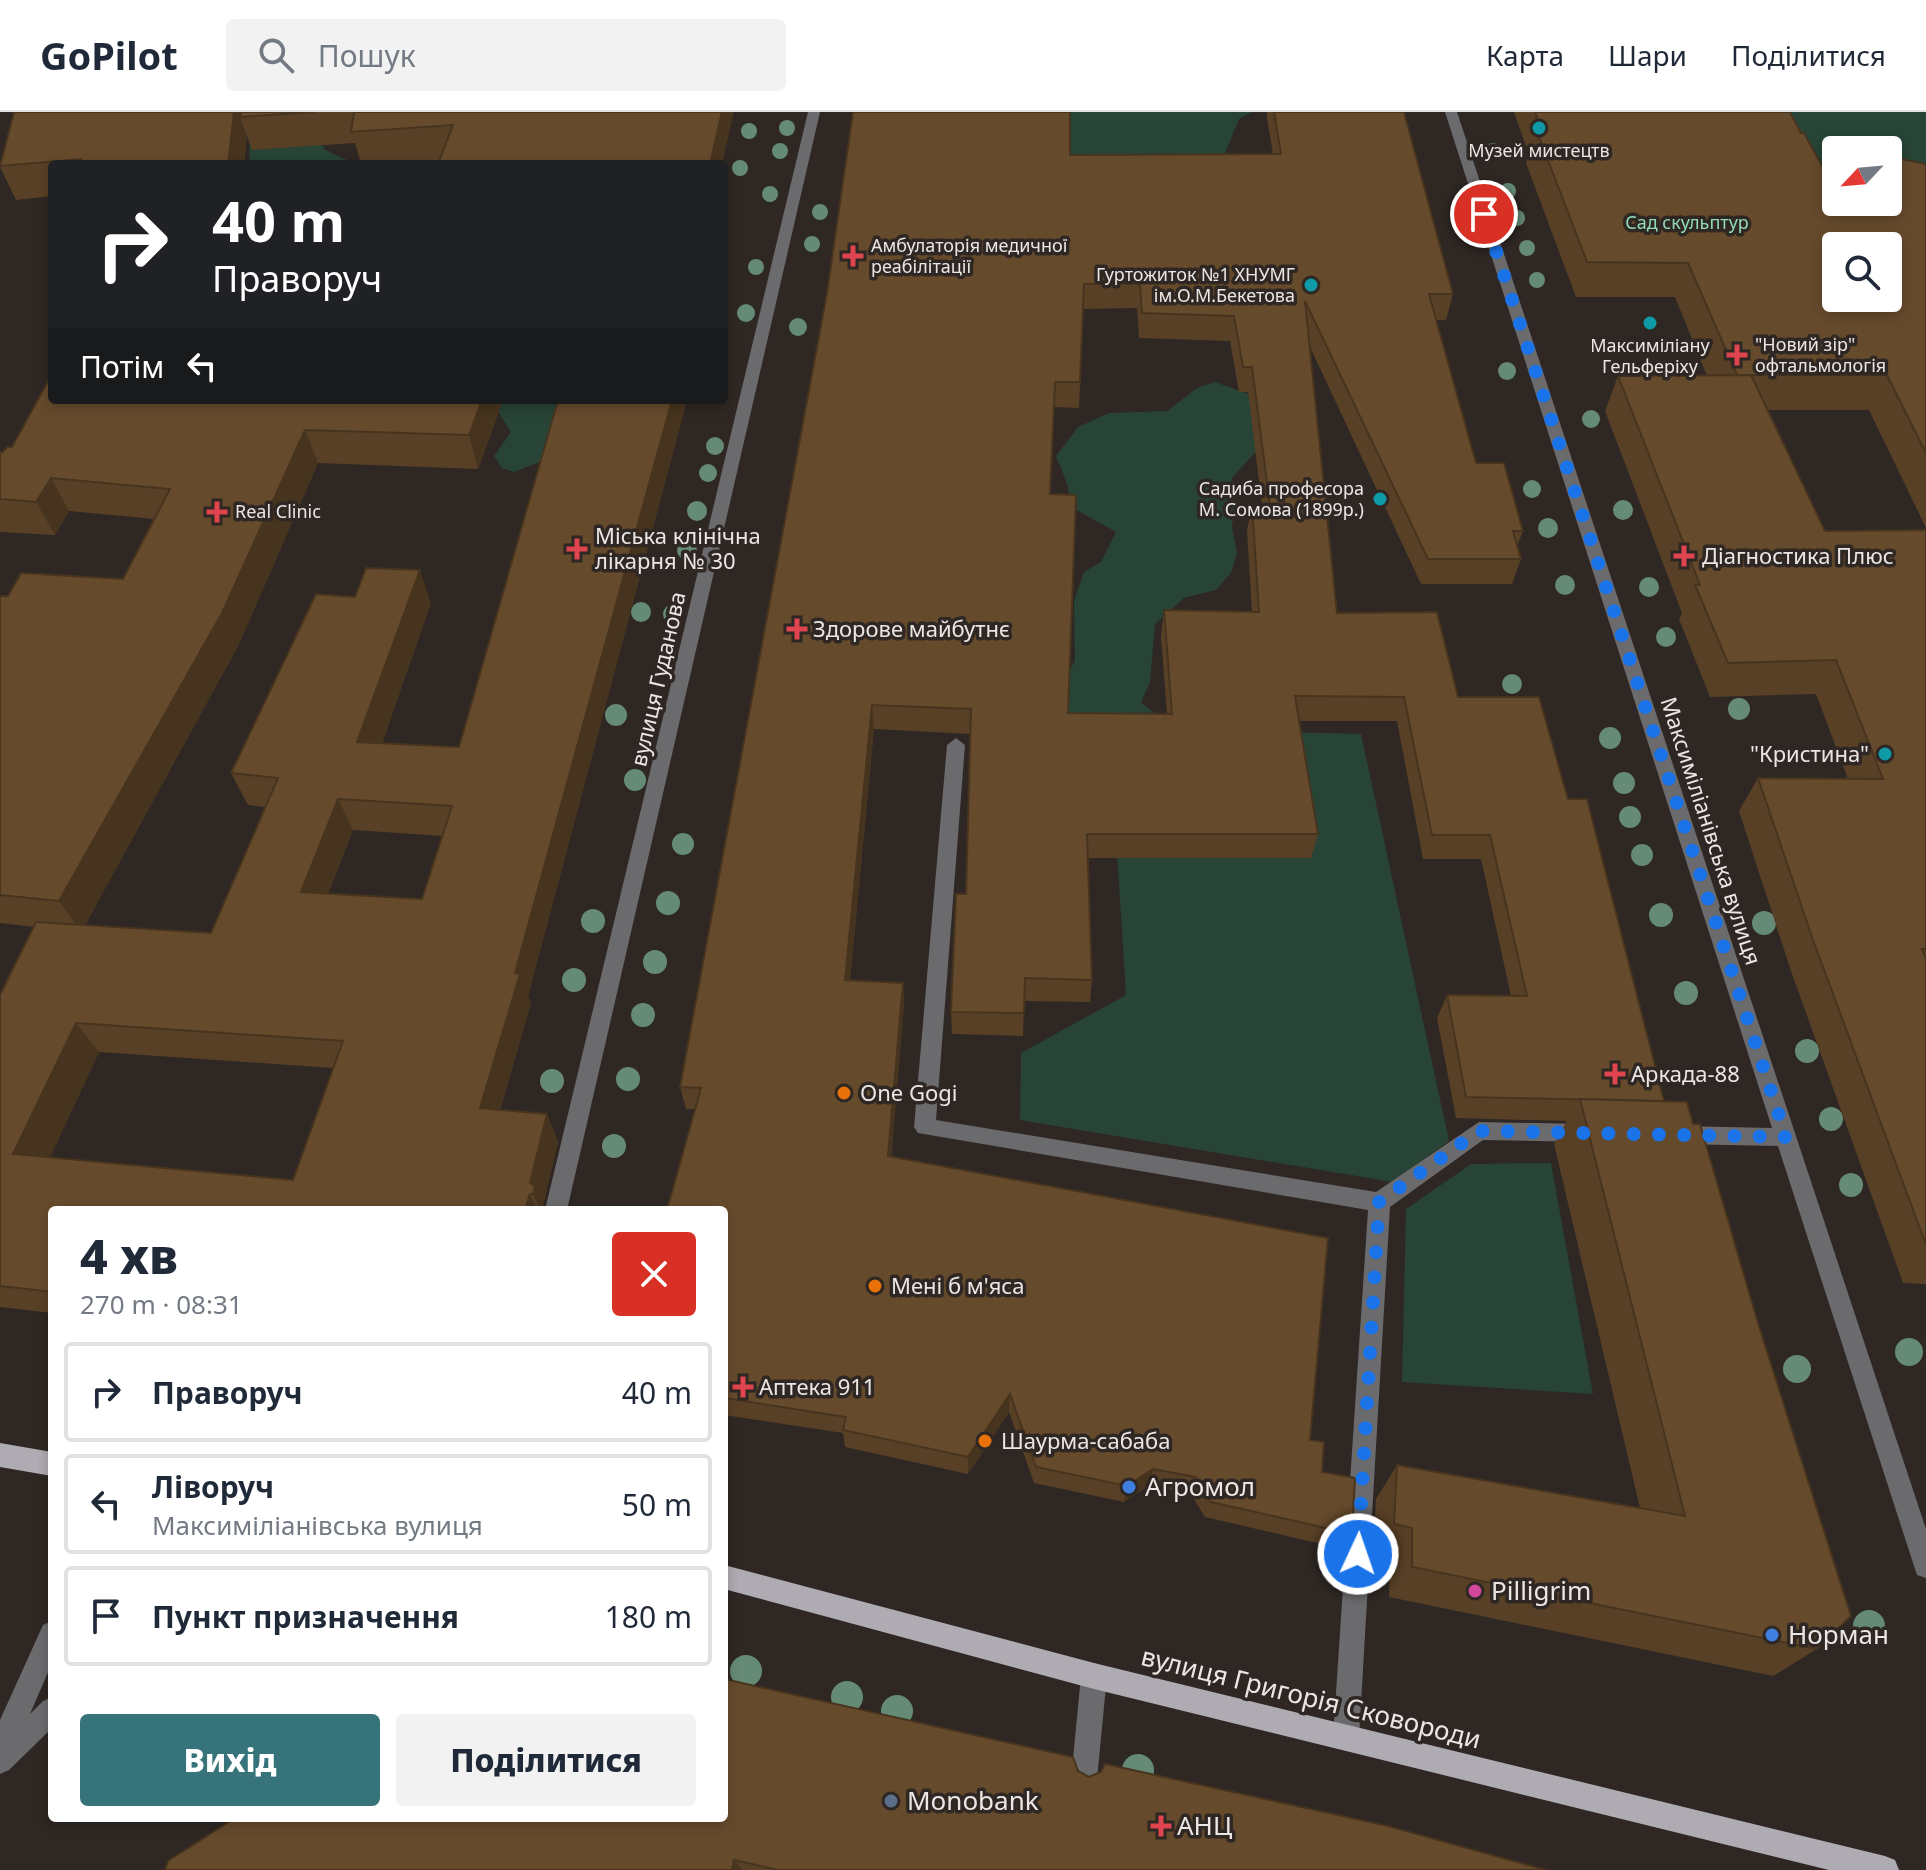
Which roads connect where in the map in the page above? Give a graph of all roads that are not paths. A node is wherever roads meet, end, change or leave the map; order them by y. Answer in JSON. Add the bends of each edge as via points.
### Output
{"nodes":[{"id":1,"x":814,"y":112,"type":"edge"},
{"id":2,"x":1451,"y":112,"type":"edge"},
{"id":3,"x":956,"y":745,"type":"dead end"},
{"id":4,"x":1604,"y":1134,"type":"edge"},
{"id":5,"x":1650,"y":1135,"type":"edge"},
{"id":6,"x":1786,"y":1137,"type":"junction"},
{"id":7,"x":1379,"y":1202,"type":"junction"},
{"id":8,"x":557,"y":1206,"type":"edge"},
{"id":9,"x":0,"y":1455,"type":"edge"},
{"id":10,"x":48,"y":1463,"type":"edge"},
{"id":11,"x":1926,"y":1566,"type":"edge"},
{"id":12,"x":728,"y":1578,"type":"edge"},
{"id":13,"x":48,"y":1643,"type":"edge"},
{"id":14,"x":1094,"y":1676,"type":"junction"},
{"id":15,"x":48,"y":1714,"type":"edge"},
{"id":16,"x":1346,"y":1738,"type":"junction"},
{"id":17,"x":0,"y":1750,"type":"edge"},
{"id":18,"x":0,"y":1761,"type":"edge"},
{"id":19,"x":1084,"y":1779,"type":"edge"},
{"id":20,"x":1885,"y":1870,"type":"edge"}],
"edges":[{"from":1,"to":8,"type":"street","name":"вулиця Гуданова"},
{"from":2,"to":6,"type":"street","name":"Максиміліанівська вулиця"},
{"from":3,"to":7,"type":"street","via":[[925,1127]]},
{"from":4,"to":7,"type":"street","via":[[1479,1131]]},
{"from":5,"to":6,"type":"street"},
{"from":6,"to":11,"type":"street","name":"Максиміліанівська вулиця"},
{"from":7,"to":16,"type":"street"},
{"from":9,"to":10,"type":"main road"},
{"from":12,"to":14,"type":"main road","name":"вулиця Григорія Сковороди"},
{"from":13,"to":17,"type":"street"},
{"from":14,"to":16,"type":"main road","name":"вулиця Григорія Сковороди"},
{"from":14,"to":19,"type":"street"},
{"from":15,"to":18,"type":"street"},
{"from":16,"to":20,"type":"main road","name":"вулиця Григорія Сковороди"}]}
